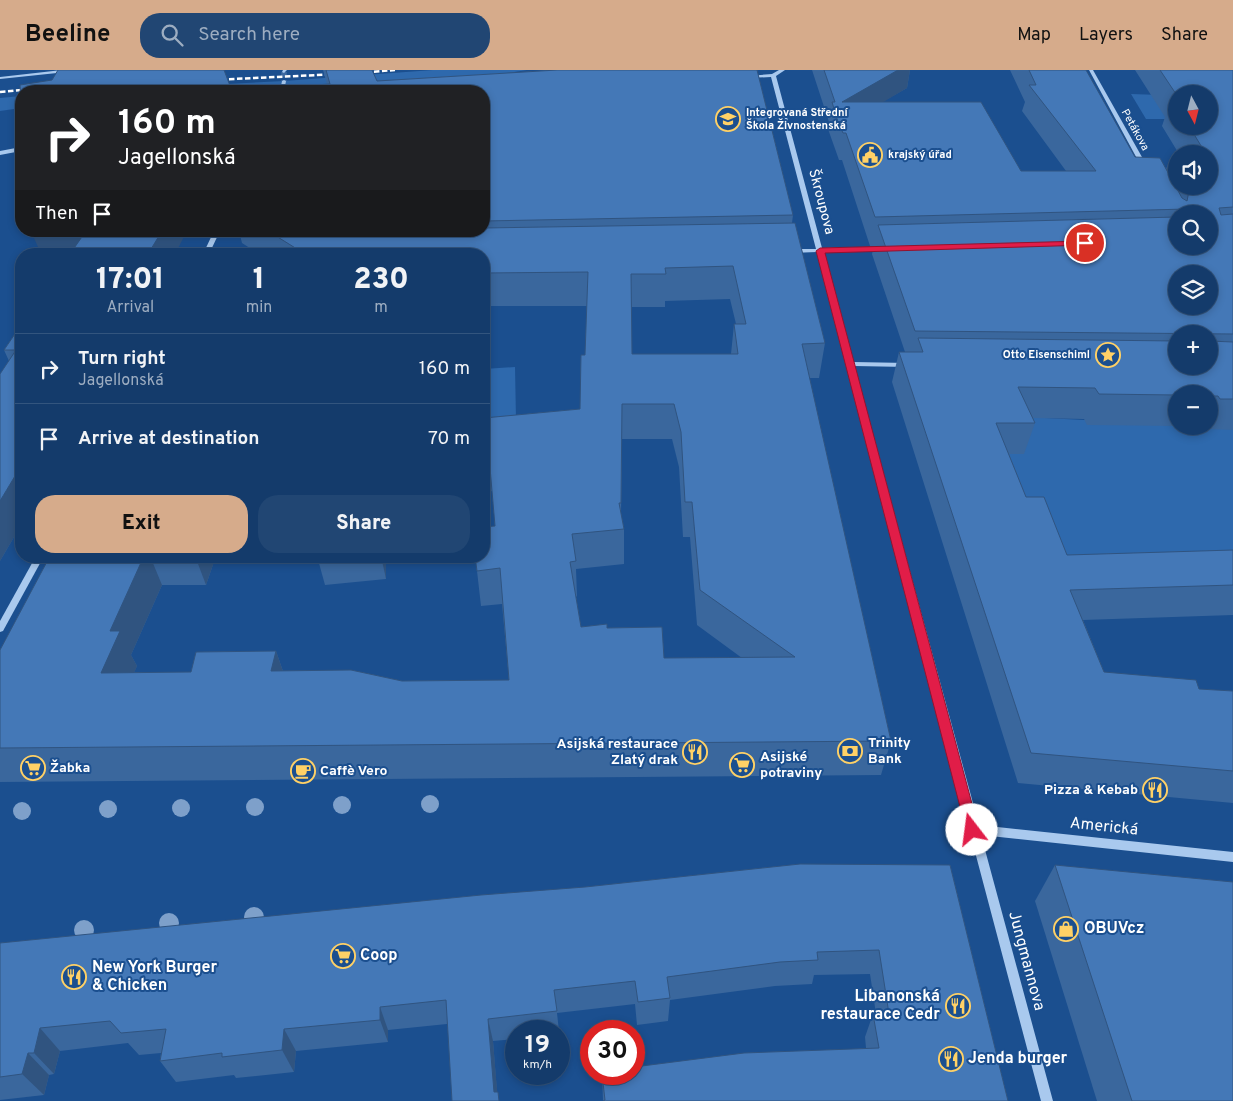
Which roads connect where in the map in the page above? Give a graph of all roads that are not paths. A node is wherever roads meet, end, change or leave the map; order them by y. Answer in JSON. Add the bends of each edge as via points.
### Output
{"nodes":[{"id":1,"x":23,"y":70,"type":"edge"},
{"id":2,"x":76,"y":70,"type":"edge"},
{"id":3,"x":783,"y":70,"type":"edge"},
{"id":4,"x":1091,"y":70,"type":"edge"},
{"id":5,"x":0,"y":73,"type":"edge"},
{"id":6,"x":772,"y":76,"type":"junction"},
{"id":7,"x":743,"y":77,"type":"edge"},
{"id":8,"x":0,"y":78,"type":"edge"},
{"id":9,"x":284,"y":81,"type":"tunnel mouth"},
{"id":10,"x":283,"y":85,"type":"edge"},
{"id":11,"x":15,"y":150,"type":"edge"},
{"id":12,"x":0,"y":153,"type":"edge"},
{"id":13,"x":1148,"y":174,"type":"edge"},
{"id":14,"x":888,"y":249,"type":"edge"},
{"id":15,"x":779,"y":251,"type":"edge"},
{"id":16,"x":820,"y":251,"type":"junction"},
{"id":17,"x":851,"y":364,"type":"junction"},
{"id":18,"x":914,"y":365,"type":"edge"},
{"id":19,"x":36,"y":563,"type":"edge"},
{"id":20,"x":0,"y":629,"type":"edge"},
{"id":21,"x":972,"y":830,"type":"junction"},
{"id":22,"x":1233,"y":857,"type":"edge"},
{"id":23,"x":1047,"y":1101,"type":"edge"}],
"edges":[{"from":1,"to":5,"type":"street"},
{"from":2,"to":8,"type":"street"},
{"from":3,"to":6,"type":"street"},
{"from":4,"to":13,"type":"street","name":"Petákova"},
{"from":6,"to":7,"type":"street"},
{"from":6,"to":16,"type":"street","name":"Škroupova"},
{"from":9,"to":10,"type":"street"},
{"from":11,"to":12,"type":"street"},
{"from":14,"to":16,"type":"street"},
{"from":15,"to":16,"type":"street"},
{"from":16,"to":17,"type":"street","name":"Škroupova"},
{"from":17,"to":18,"type":"street"},
{"from":17,"to":21,"type":"street","name":"Škroupova"},
{"from":19,"to":20,"type":"street"},
{"from":21,"to":22,"type":"street","name":"Americká"},
{"from":21,"to":23,"type":"street","name":"Jungmannova"}]}
